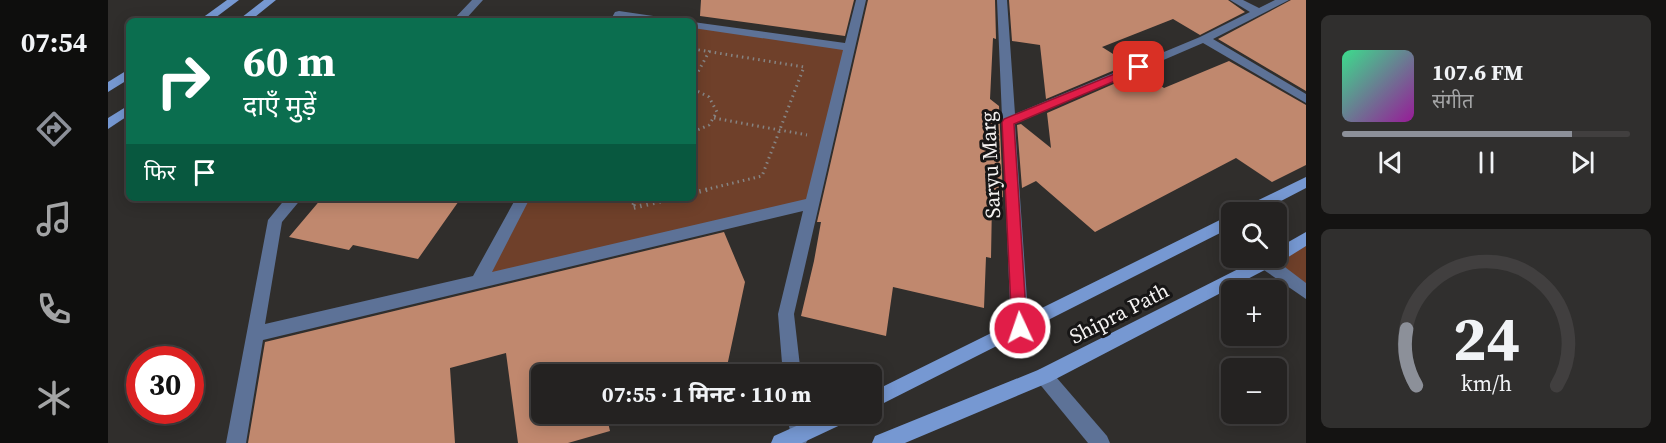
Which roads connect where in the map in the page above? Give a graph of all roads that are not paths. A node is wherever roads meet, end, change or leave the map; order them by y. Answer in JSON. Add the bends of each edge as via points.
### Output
{"nodes":[{"id":1,"x":234,"y":0,"type":"edge"},
{"id":2,"x":271,"y":0,"type":"edge"},
{"id":3,"x":478,"y":0,"type":"edge"},
{"id":4,"x":861,"y":0,"type":"edge"},
{"id":5,"x":1002,"y":0,"type":"edge"},
{"id":6,"x":1235,"y":0,"type":"edge"},
{"id":7,"x":1284,"y":0,"type":"edge"},
{"id":8,"x":1258,"y":12,"type":"junction"},
{"id":9,"x":208,"y":18,"type":"edge"},
{"id":10,"x":247,"y":18,"type":"edge"},
{"id":11,"x":461,"y":18,"type":"edge"},
{"id":12,"x":617,"y":18,"type":"edge"},
{"id":13,"x":646,"y":18,"type":"edge"},
{"id":14,"x":696,"y":25,"type":"edge"},
{"id":15,"x":1204,"y":39,"type":"junction"},
{"id":16,"x":850,"y":47,"type":"junction"},
{"id":17,"x":126,"y":75,"type":"edge"},
{"id":18,"x":108,"y":88,"type":"edge"},
{"id":19,"x":1306,"y":99,"type":"edge"},
{"id":20,"x":126,"y":111,"type":"edge"},
{"id":21,"x":1008,"y":122,"type":"junction"},
{"id":22,"x":108,"y":125,"type":"edge"},
{"id":23,"x":1306,"y":182,"type":"edge"},
{"id":24,"x":292,"y":201,"type":"edge"},
{"id":25,"x":521,"y":201,"type":"edge"},
{"id":26,"x":1267,"y":202,"type":"edge"},
{"id":27,"x":813,"y":203,"type":"junction"},
{"id":28,"x":1221,"y":226,"type":"edge"},
{"id":29,"x":1306,"y":238,"type":"edge"},
{"id":30,"x":1287,"y":250,"type":"edge"},
{"id":31,"x":1255,"y":268,"type":"edge"},
{"id":32,"x":1282,"y":268,"type":"edge"},
{"id":33,"x":479,"y":281,"type":"junction"},
{"id":34,"x":1306,"y":292,"type":"edge"},
{"id":35,"x":1020,"y":328,"type":"junction"},
{"id":36,"x":255,"y":334,"type":"junction"},
{"id":37,"x":791,"y":364,"type":"edge"},
{"id":38,"x":1044,"y":376,"type":"junction"},
{"id":39,"x":882,"y":396,"type":"edge"},
{"id":40,"x":794,"y":424,"type":"edge"},
{"id":41,"x":823,"y":424,"type":"edge"},
{"id":42,"x":790,"y":440,"type":"edge"},
{"id":43,"x":236,"y":443,"type":"edge"},
{"id":44,"x":882,"y":443,"type":"edge"},
{"id":45,"x":1100,"y":443,"type":"edge"}],
"edges":[{"from":1,"to":9,"type":"street"},
{"from":2,"to":10,"type":"street"},
{"from":3,"to":11,"type":"street"},
{"from":4,"to":16,"type":"street"},
{"from":5,"to":21,"type":"street","name":"Saryu Marg"},
{"from":6,"to":8,"type":"street"},
{"from":7,"to":8,"type":"street"},
{"from":8,"to":15,"type":"street"},
{"from":12,"to":13,"type":"street","via":[[619,14]]},
{"from":14,"to":16,"type":"street"},
{"from":15,"to":19,"type":"street"},
{"from":15,"to":21,"type":"street"},
{"from":16,"to":27,"type":"street"},
{"from":17,"to":18,"type":"street"},
{"from":20,"to":22,"type":"street"},
{"from":21,"to":35,"type":"street","name":"Saryu Marg"},
{"from":23,"to":26,"type":"street"},
{"from":24,"to":36,"type":"street","via":[[275,220]]},
{"from":25,"to":33,"type":"street"},
{"from":27,"to":33,"type":"street"},
{"from":27,"to":37,"type":"street","via":[[786,314]]},
{"from":28,"to":35,"type":"street","name":"Shipra Path"},
{"from":29,"to":30,"type":"street","name":"Shipra Path"},
{"from":31,"to":38,"type":"street","name":"Shipra Path"},
{"from":32,"to":34,"type":"street"},
{"from":33,"to":36,"type":"street"},
{"from":35,"to":39,"type":"street","name":"Shipra Path"},
{"from":36,"to":43,"type":"street"},
{"from":38,"to":44,"type":"street","name":"Shipra Path"},
{"from":38,"to":45,"type":"street"},
{"from":40,"to":42,"type":"street"},
{"from":41,"to":42,"type":"street"}]}
